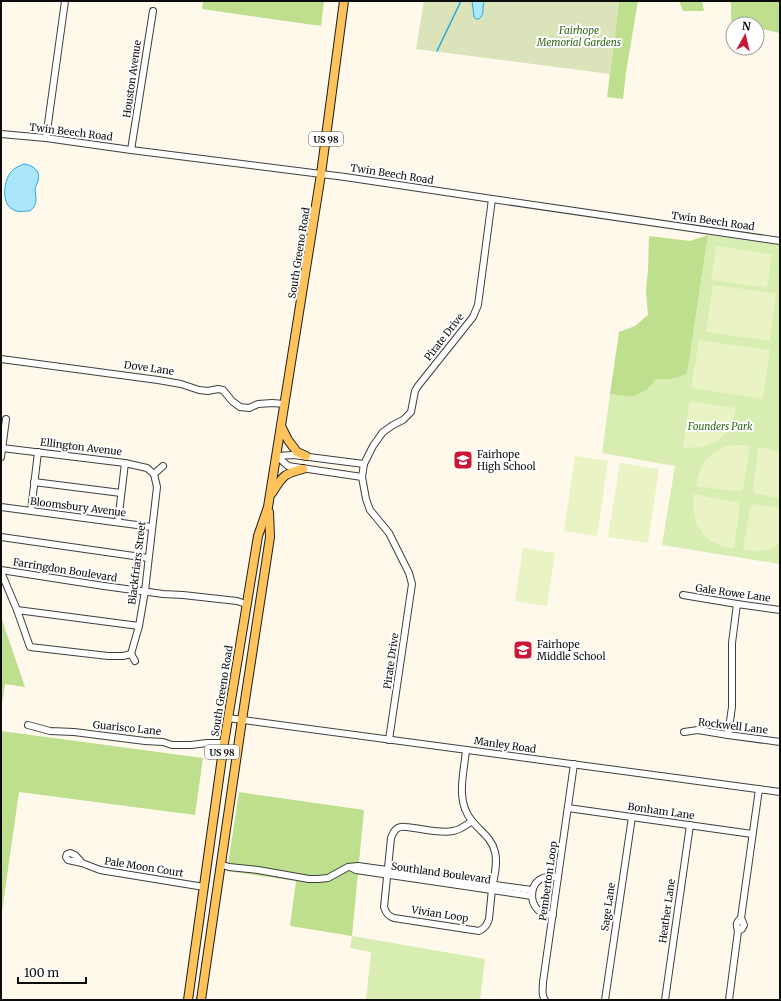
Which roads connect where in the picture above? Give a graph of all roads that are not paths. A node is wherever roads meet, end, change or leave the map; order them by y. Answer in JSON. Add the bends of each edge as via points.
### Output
{"nodes":[{"id":1,"x":65,"y":1,"type":"edge"},
{"id":2,"x":344,"y":1,"type":"edge"},
{"id":3,"x":153,"y":11,"type":"dead end"},
{"id":4,"x":1,"y":134,"type":"edge"},
{"id":5,"x":46,"y":138,"type":"junction"},
{"id":6,"x":131,"y":150,"type":"junction"},
{"id":7,"x":322,"y":174,"type":"junction"},
{"id":8,"x":492,"y":200,"type":"junction"},
{"id":9,"x":780,"y":241,"type":"edge"},
{"id":10,"x":1,"y":359,"type":"edge"},
{"id":11,"x":285,"y":404,"type":"junction"},
{"id":12,"x":6,"y":419,"type":"dead end"},
{"id":13,"x":281,"y":426,"type":"junction"},
{"id":14,"x":2,"y":448,"type":"junction"},
{"id":15,"x":38,"y":452,"type":"junction"},
{"id":16,"x":277,"y":456,"type":"junction"},
{"id":17,"x":306,"y":456,"type":"junction"},
{"id":18,"x":1,"y":457,"type":"edge"},
{"id":19,"x":125,"y":463,"type":"junction"},
{"id":20,"x":364,"y":464,"type":"junction"},
{"id":21,"x":163,"y":466,"type":"dead end"},
{"id":22,"x":303,"y":469,"type":"junction"},
{"id":23,"x":154,"y":474,"type":"junction"},
{"id":24,"x":362,"y":478,"type":"junction"},
{"id":25,"x":34,"y":482,"type":"junction"},
{"id":26,"x":122,"y":493,"type":"junction"},
{"id":27,"x":270,"y":496,"type":"junction"},
{"id":28,"x":1,"y":507,"type":"edge"},
{"id":29,"x":268,"y":507,"type":"junction"},
{"id":30,"x":30,"y":511,"type":"junction"},
{"id":31,"x":118,"y":522,"type":"junction"},
{"id":32,"x":152,"y":527,"type":"junction"},
{"id":33,"x":1,"y":537,"type":"edge"},
{"id":34,"x":148,"y":558,"type":"junction"},
{"id":35,"x":1,"y":571,"type":"edge"},
{"id":36,"x":145,"y":591,"type":"junction"},
{"id":37,"x":683,"y":596,"type":"dead end"},
{"id":38,"x":246,"y":604,"type":"junction"},
{"id":39,"x":737,"y":604,"type":"junction"},
{"id":40,"x":17,"y":610,"type":"junction"},
{"id":41,"x":780,"y":610,"type":"edge"},
{"id":42,"x":139,"y":626,"type":"junction"},
{"id":43,"x":131,"y":654,"type":"junction"},
{"id":44,"x":135,"y":661,"type":"dead end"},
{"id":45,"x":228,"y":718,"type":"junction"},
{"id":46,"x":242,"y":720,"type":"junction"},
{"id":47,"x":28,"y":725,"type":"dead end"},
{"id":48,"x":684,"y":732,"type":"dead end"},
{"id":49,"x":728,"y":735,"type":"junction"},
{"id":50,"x":389,"y":740,"type":"junction"},
{"id":51,"x":780,"y":742,"type":"edge"},
{"id":52,"x":224,"y":743,"type":"junction"},
{"id":53,"x":466,"y":750,"type":"junction"},
{"id":54,"x":574,"y":764,"type":"junction"},
{"id":55,"x":759,"y":789,"type":"junction"},
{"id":56,"x":780,"y":792,"type":"edge"},
{"id":57,"x":568,"y":808,"type":"junction"},
{"id":58,"x":632,"y":817,"type":"junction"},
{"id":59,"x":472,"y":821,"type":"junction"},
{"id":60,"x":690,"y":825,"type":"junction"},
{"id":61,"x":752,"y":834,"type":"junction"},
{"id":62,"x":82,"y":863,"type":"dead end"},
{"id":63,"x":220,"y":864,"type":"junction"},
{"id":64,"x":388,"y":873,"type":"junction"},
{"id":65,"x":558,"y":877,"type":"junction"},
{"id":66,"x":204,"y":887,"type":"junction"},
{"id":67,"x":493,"y":887,"type":"junction"},
{"id":68,"x":532,"y":893,"type":"junction"},
{"id":69,"x":553,"y":915,"type":"junction"},
{"id":70,"x":188,"y":1000,"type":"edge"},
{"id":71,"x":201,"y":1000,"type":"edge"},
{"id":72,"x":545,"y":1000,"type":"edge"},
{"id":73,"x":605,"y":1000,"type":"edge"},
{"id":74,"x":665,"y":1000,"type":"edge"},
{"id":75,"x":729,"y":1000,"type":"edge"}],
"edges":[{"from":1,"to":5,"type":"street"},
{"from":2,"to":7,"type":"main road","name":"South Greeno Road","number":"US 98"},
{"from":3,"to":6,"type":"street","name":"Houston Avenue"},
{"from":4,"to":5,"type":"street","name":"Twin Beech Road"},
{"from":5,"to":6,"type":"street","name":"Twin Beech Road"},
{"from":6,"to":7,"type":"street","name":"Twin Beech Road"},
{"from":7,"to":8,"type":"street","name":"Twin Beech Road"},
{"from":7,"to":11,"type":"main road","name":"South Greeno Road","number":"US 98"},
{"from":8,"to":9,"type":"street","name":"Twin Beech Road"},
{"from":8,"to":20,"type":"street","name":"Pirate Drive","via":[[478,305],[473,316],[418,386],[411,412],[383,432]]},
{"from":10,"to":11,"type":"street","name":"Dove Lane","via":[[158,380],[199,390],[223,390],[240,407]]},
{"from":11,"to":13,"type":"main road","name":"South Greeno Road","number":"US 98"},
{"from":12,"to":14,"type":"street"},
{"from":13,"to":16,"type":"main road","name":"South Greeno Road","number":"US 98"},
{"from":13,"to":17,"type":"main road","via":[[297,452]]},
{"from":14,"to":15,"type":"street","name":"Ellington Avenue"},
{"from":14,"to":18,"type":"street"},
{"from":15,"to":19,"type":"street","name":"Ellington Avenue"},
{"from":15,"to":25,"type":"street"},
{"from":16,"to":17,"type":"street"},
{"from":16,"to":22,"type":"street","via":[[288,466]]},
{"from":16,"to":27,"type":"main road","name":"South Greeno Road","number":"US 98"},
{"from":17,"to":20,"type":"street"},
{"from":19,"to":23,"type":"street","name":"Ellington Avenue","via":[[147,468]]},
{"from":19,"to":26,"type":"street"},
{"from":20,"to":24,"type":"street","name":"Pirate Drive"},
{"from":21,"to":23,"type":"street"},
{"from":22,"to":24,"type":"street"},
{"from":22,"to":27,"type":"main road","via":[[285,475]]},
{"from":23,"to":32,"type":"street","name":"Blackfriars Street","via":[[157,487]]},
{"from":24,"to":50,"type":"street","name":"Pirate Drive","via":[[370,510],[389,533],[412,584]]},
{"from":25,"to":26,"type":"street"},
{"from":25,"to":30,"type":"street"},
{"from":26,"to":31,"type":"street"},
{"from":27,"to":29,"type":"main road","name":"South Greeno Road","number":"US 98"},
{"from":28,"to":30,"type":"street","name":"Bloomsbury Avenue"},
{"from":29,"to":38,"type":"main road","name":"South Greeno Road","number":"US 98","via":[[258,536]]},
{"from":29,"to":46,"type":"main road","name":"South Greeno Road","number":"US 98","via":[[270,537]]},
{"from":30,"to":31,"type":"street","name":"Bloomsbury Avenue"},
{"from":31,"to":32,"type":"street","name":"Bloomsbury Avenue"},
{"from":32,"to":34,"type":"street","name":"Blackfriars Street"},
{"from":33,"to":34,"type":"street"},
{"from":34,"to":36,"type":"street","name":"Blackfriars Street"},
{"from":35,"to":36,"type":"street","name":"Farringdon Boulevard"},
{"from":35,"to":40,"type":"street"},
{"from":36,"to":38,"type":"street","name":"Farringdon Boulevard","via":[[179,598]]},
{"from":36,"to":42,"type":"street","name":"Blackfriars Street"},
{"from":37,"to":39,"type":"street","name":"Gale Rowe Lane"},
{"from":38,"to":45,"type":"main road","name":"South Greeno Road","number":"US 98"},
{"from":39,"to":41,"type":"street","name":"Gale Rowe Lane"},
{"from":39,"to":49,"type":"street","via":[[732,643],[732,707]]},
{"from":40,"to":42,"type":"street"},
{"from":40,"to":43,"type":"street","via":[[30,646],[108,656]]},
{"from":42,"to":43,"type":"street","name":"Blackfriars Street"},
{"from":43,"to":44,"type":"street"},
{"from":45,"to":46,"type":"street","name":"Manley Road"},
{"from":45,"to":52,"type":"main road","name":"South Greeno Road","number":"US 98"},
{"from":46,"to":50,"type":"street","name":"Manley Road"},
{"from":46,"to":63,"type":"main road","name":"South Greeno Road","number":"US 98"},
{"from":47,"to":52,"type":"street","name":"Guarisco Lane","via":[[50,731],[172,745]]},
{"from":48,"to":49,"type":"street","name":"Rockwell Lane","via":[[698,730]]},
{"from":49,"to":51,"type":"street","name":"Rockwell Lane"},
{"from":50,"to":53,"type":"street","name":"Manley Road"},
{"from":52,"to":66,"type":"main road","name":"South Greeno Road","number":"US 98"},
{"from":53,"to":54,"type":"street","name":"Manley Road"},
{"from":53,"to":59,"type":"street","via":[[462,796],[466,812]]},
{"from":54,"to":55,"type":"street","name":"Manley Road"},
{"from":54,"to":57,"type":"street","name":"Pemberton Loop"},
{"from":55,"to":56,"type":"street","name":"Manley Road"},
{"from":55,"to":61,"type":"street"},
{"from":57,"to":58,"type":"street","name":"Bonham Lane"},
{"from":57,"to":65,"type":"street","name":"Pemberton Loop"},
{"from":58,"to":60,"type":"street","name":"Bonham Lane"},
{"from":58,"to":73,"type":"street","name":"Sage Lane"},
{"from":59,"to":64,"type":"street","via":[[462,828],[443,832],[401,826],[396,828],[392,838]]},
{"from":59,"to":67,"type":"street","via":[[491,842],[495,852]]},
{"from":60,"to":61,"type":"street","name":"Bonham Lane"},
{"from":60,"to":74,"type":"street","name":"Heather Lane"},
{"from":61,"to":75,"type":"street","via":[[741,918],[744,924],[738,931]]},
{"from":62,"to":66,"type":"street","name":"Pale Moon Court","via":[[100,870]]},
{"from":63,"to":64,"type":"street","name":"Southland Boulevard","via":[[308,879],[323,879],[348,867]]},
{"from":63,"to":71,"type":"main road","name":"South Greeno Road","number":"US 98"},
{"from":64,"to":67,"type":"street","name":"Southland Boulevard"},
{"from":64,"to":67,"type":"street","name":"Vivian Loop","via":[[384,907],[389,916],[479,931],[488,924]]},
{"from":65,"to":68,"type":"street","via":[[544,877],[539,880]]},
{"from":65,"to":69,"type":"street","name":"Pemberton Loop"},
{"from":66,"to":70,"type":"main road","name":"South Greeno Road","number":"US 98"},
{"from":67,"to":68,"type":"street","name":"Southland Boulevard"},
{"from":68,"to":69,"type":"street","via":[[533,902],[539,911]]},
{"from":69,"to":72,"type":"street","name":"Pemberton Loop","via":[[542,992]]}]}
